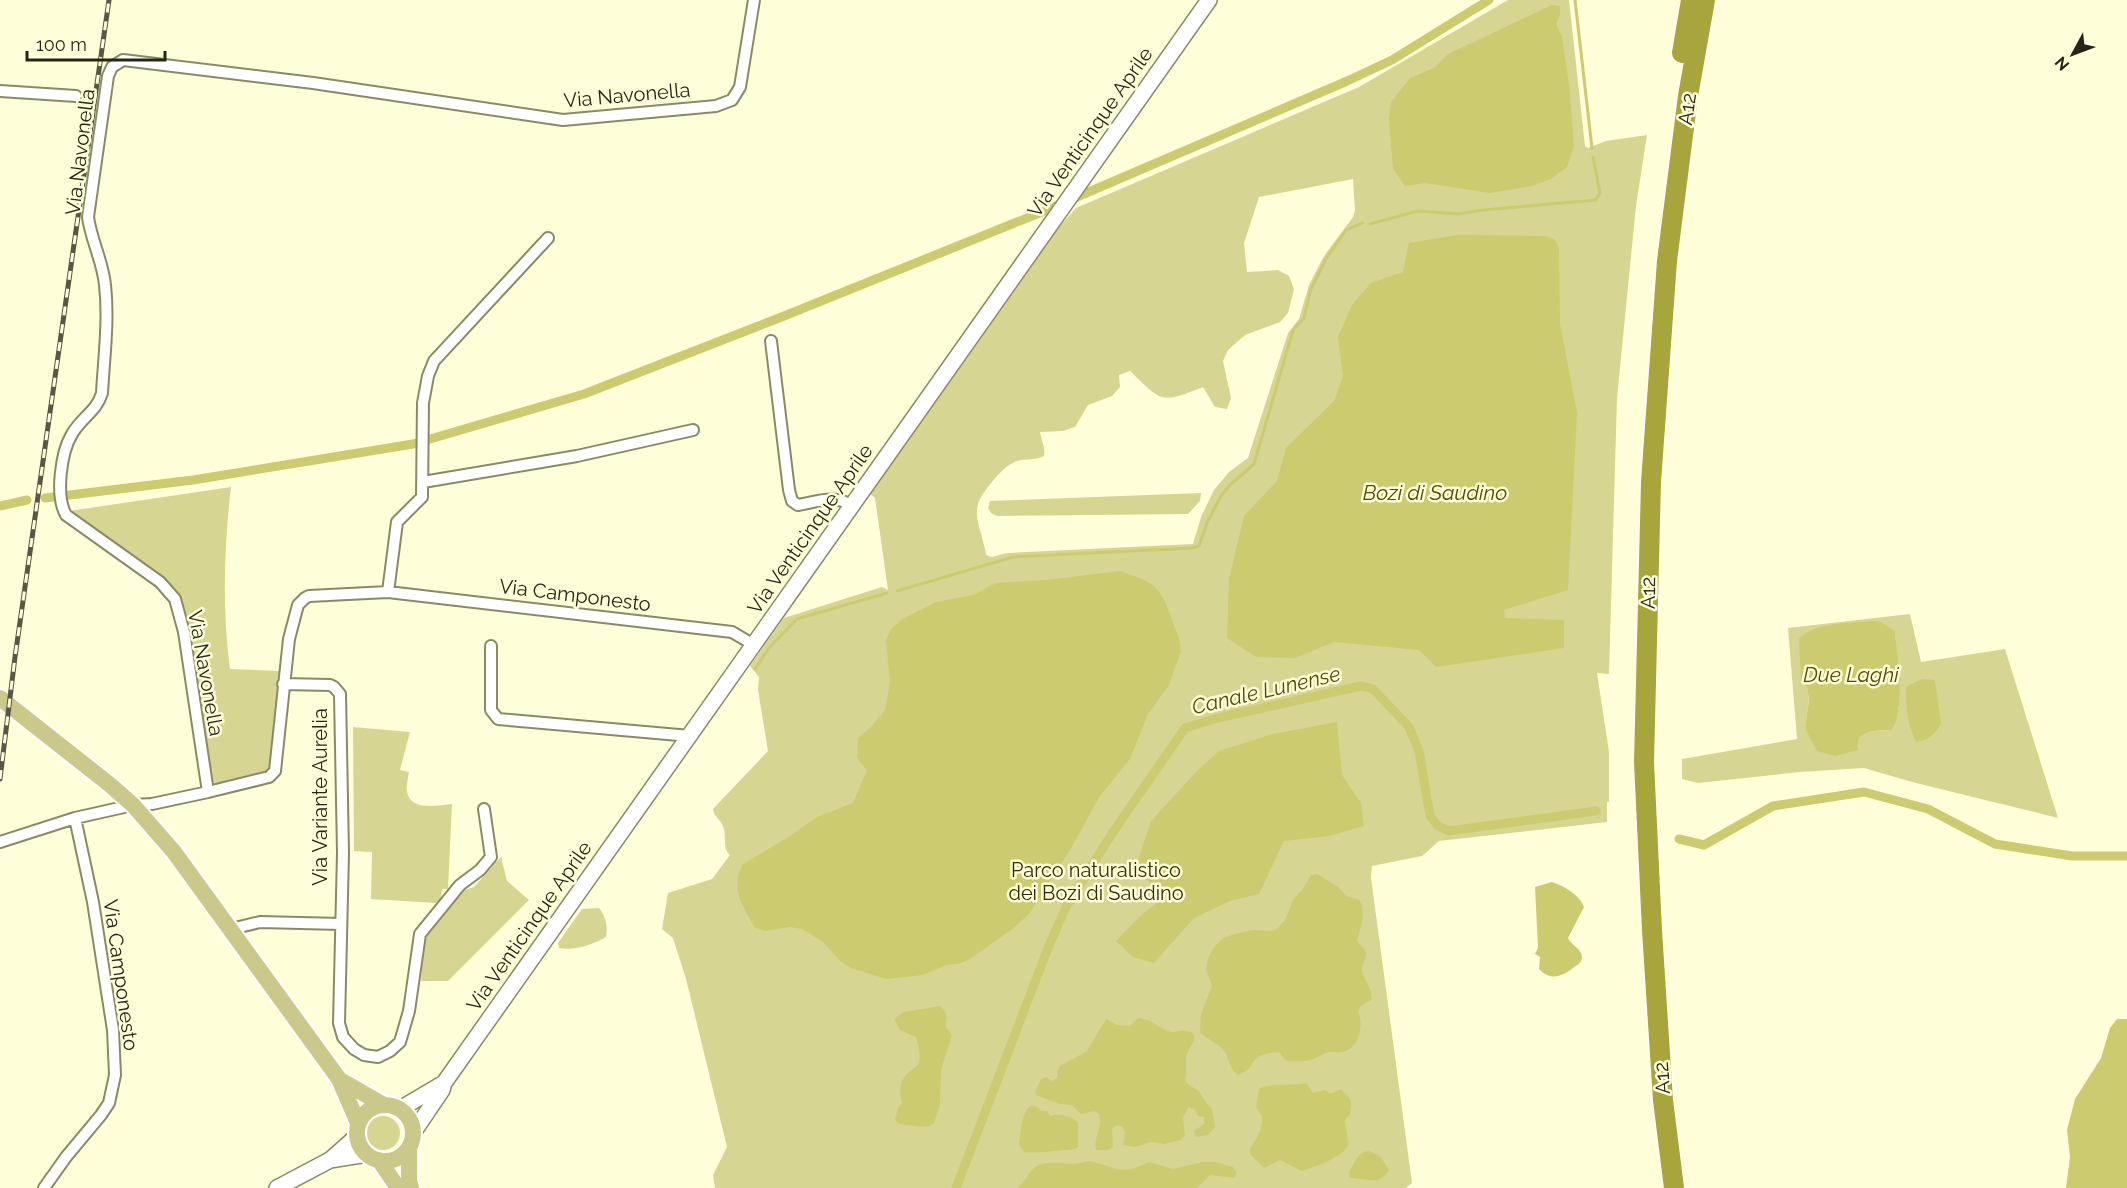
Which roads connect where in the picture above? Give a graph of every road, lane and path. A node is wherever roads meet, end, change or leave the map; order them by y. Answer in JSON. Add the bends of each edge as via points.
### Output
{"nodes":[{"id":1,"x":754,"y":0,"type":"edge"},
{"id":2,"x":1209,"y":0,"type":"edge"},
{"id":3,"x":1691,"y":0,"type":"edge"},
{"id":4,"x":1705,"y":0,"type":"edge"},
{"id":5,"x":0,"y":91,"type":"edge"},
{"id":6,"x":76,"y":96,"type":"dead end"},
{"id":7,"x":548,"y":238,"type":"dead end"},
{"id":8,"x":771,"y":341,"type":"dead end"},
{"id":9,"x":693,"y":430,"type":"dead end"},
{"id":10,"x":423,"y":482,"type":"junction"},
{"id":11,"x":852,"y":506,"type":"junction"},
{"id":12,"x":388,"y":592,"type":"junction"},
{"id":13,"x":754,"y":645,"type":"junction"},
{"id":14,"x":491,"y":646,"type":"dead end"},
{"id":15,"x":283,"y":684,"type":"junction"},
{"id":16,"x":0,"y":698,"type":"edge"},
{"id":17,"x":690,"y":736,"type":"junction"},
{"id":18,"x":208,"y":792,"type":"junction"},
{"id":19,"x":133,"y":805,"type":"junction"},
{"id":20,"x":484,"y":809,"type":"dead end"},
{"id":21,"x":75,"y":818,"type":"junction"},
{"id":22,"x":0,"y":842,"type":"edge"},
{"id":23,"x":341,"y":924,"type":"junction"},
{"id":24,"x":231,"y":929,"type":"junction"},
{"id":25,"x":339,"y":1079,"type":"junction"},
{"id":26,"x":444,"y":1083,"type":"junction"},
{"id":27,"x":382,"y":1104,"type":"junction"},
{"id":28,"x":400,"y":1108,"type":"junction"},
{"id":29,"x":357,"y":1130,"type":"junction"},
{"id":30,"x":411,"y":1140,"type":"junction"},
{"id":31,"x":373,"y":1157,"type":"junction"},
{"id":32,"x":330,"y":1160,"type":"junction"},
{"id":33,"x":44,"y":1188,"type":"edge"},
{"id":34,"x":277,"y":1188,"type":"edge"},
{"id":35,"x":398,"y":1188,"type":"edge"},
{"id":36,"x":411,"y":1188,"type":"edge"},
{"id":37,"x":1661,"y":1188,"type":"edge"},
{"id":38,"x":1674,"y":1188,"type":"edge"}],
"edges":[{"from":1,"to":18,"type":"street","name":"Via Navonella","via":[[740,87],[732,100],[716,106],[562,120],[123,60],[112,67],[88,217],[105,282],[102,393],[73,432],[63,454],[61,506],[66,515],[160,582],[175,599],[184,632]]},
{"from":2,"to":11,"type":"main road","name":"Via Venticinque Aprile"},
{"from":3,"to":37,"type":"highway","name":"A12","number":"A12","via":[[1674,97],[1655,264],[1638,485],[1632,775],[1638,934]]},
{"from":4,"to":38,"type":"highway","name":"A12","number":"A12","via":[[1667,261],[1651,482],[1644,762],[1663,1100]]},
{"from":5,"to":6,"type":"street","name":"Via Navonella"},
{"from":7,"to":10,"type":"street","via":[[434,361],[423,403]]},
{"from":8,"to":11,"type":"street","via":[[792,501],[798,505],[830,499]]},
{"from":9,"to":10,"type":"street","via":[[577,456]]},
{"from":10,"to":12,"type":"street","via":[[422,497],[395,526]]},
{"from":11,"to":13,"type":"main road","name":"Via Venticinque Aprile"},
{"from":12,"to":13,"type":"street","name":"Via Camponesto","via":[[732,632]]},
{"from":12,"to":15,"type":"street","name":"Via Camponesto","via":[[309,597],[300,602],[289,639]]},
{"from":13,"to":17,"type":"main road","name":"Via Venticinque Aprile"},
{"from":14,"to":17,"type":"street","via":[[490,710],[498,719]]},
{"from":15,"to":18,"type":"street","name":"Via Camponesto","via":[[275,771],[269,777]]},
{"from":15,"to":23,"type":"street","name":"Via Variante Aurelia","via":[[330,685],[340,694]]},
{"from":16,"to":19,"type":"main road"},
{"from":17,"to":26,"type":"main road","name":"Via Venticinque Aprile"},
{"from":18,"to":19,"type":"street","name":"Via Camponesto"},
{"from":19,"to":21,"type":"street","name":"Via Camponesto"},
{"from":19,"to":24,"type":"main road","via":[[174,852]]},
{"from":20,"to":23,"type":"street","name":"Via Variante Aurelia","via":[[491,857],[460,885],[420,933],[409,1011],[400,1042],[378,1057],[354,1049],[343,1037],[339,1023]]},
{"from":21,"to":22,"type":"street","name":"Via Camponesto"},
{"from":21,"to":33,"type":"street","name":"Via Camponesto","via":[[113,1030],[115,1075],[101,1115]]},
{"from":23,"to":24,"type":"street","via":[[260,922]]},
{"from":24,"to":25,"type":"main road"},
{"from":25,"to":27,"type":"main road"},
{"from":25,"to":29,"type":"main road"},
{"from":26,"to":28,"type":"main road","name":"Via Venticinque Aprile"},
{"from":26,"to":30,"type":"main road","name":"Via Venticinque Aprile"},
{"from":27,"to":28,"type":"main road"},
{"from":27,"to":29,"type":"main road","via":[[367,1110]]},
{"from":28,"to":30,"type":"main road","via":[[412,1124]]},
{"from":29,"to":31,"type":"main road","via":[[358,1143]]},
{"from":29,"to":32,"type":"main road"},
{"from":30,"to":31,"type":"main road","via":[[396,1159]]},
{"from":30,"to":36,"type":"main road"},
{"from":31,"to":32,"type":"main road"},
{"from":31,"to":35,"type":"main road"},
{"from":32,"to":34,"type":"main road"}]}
